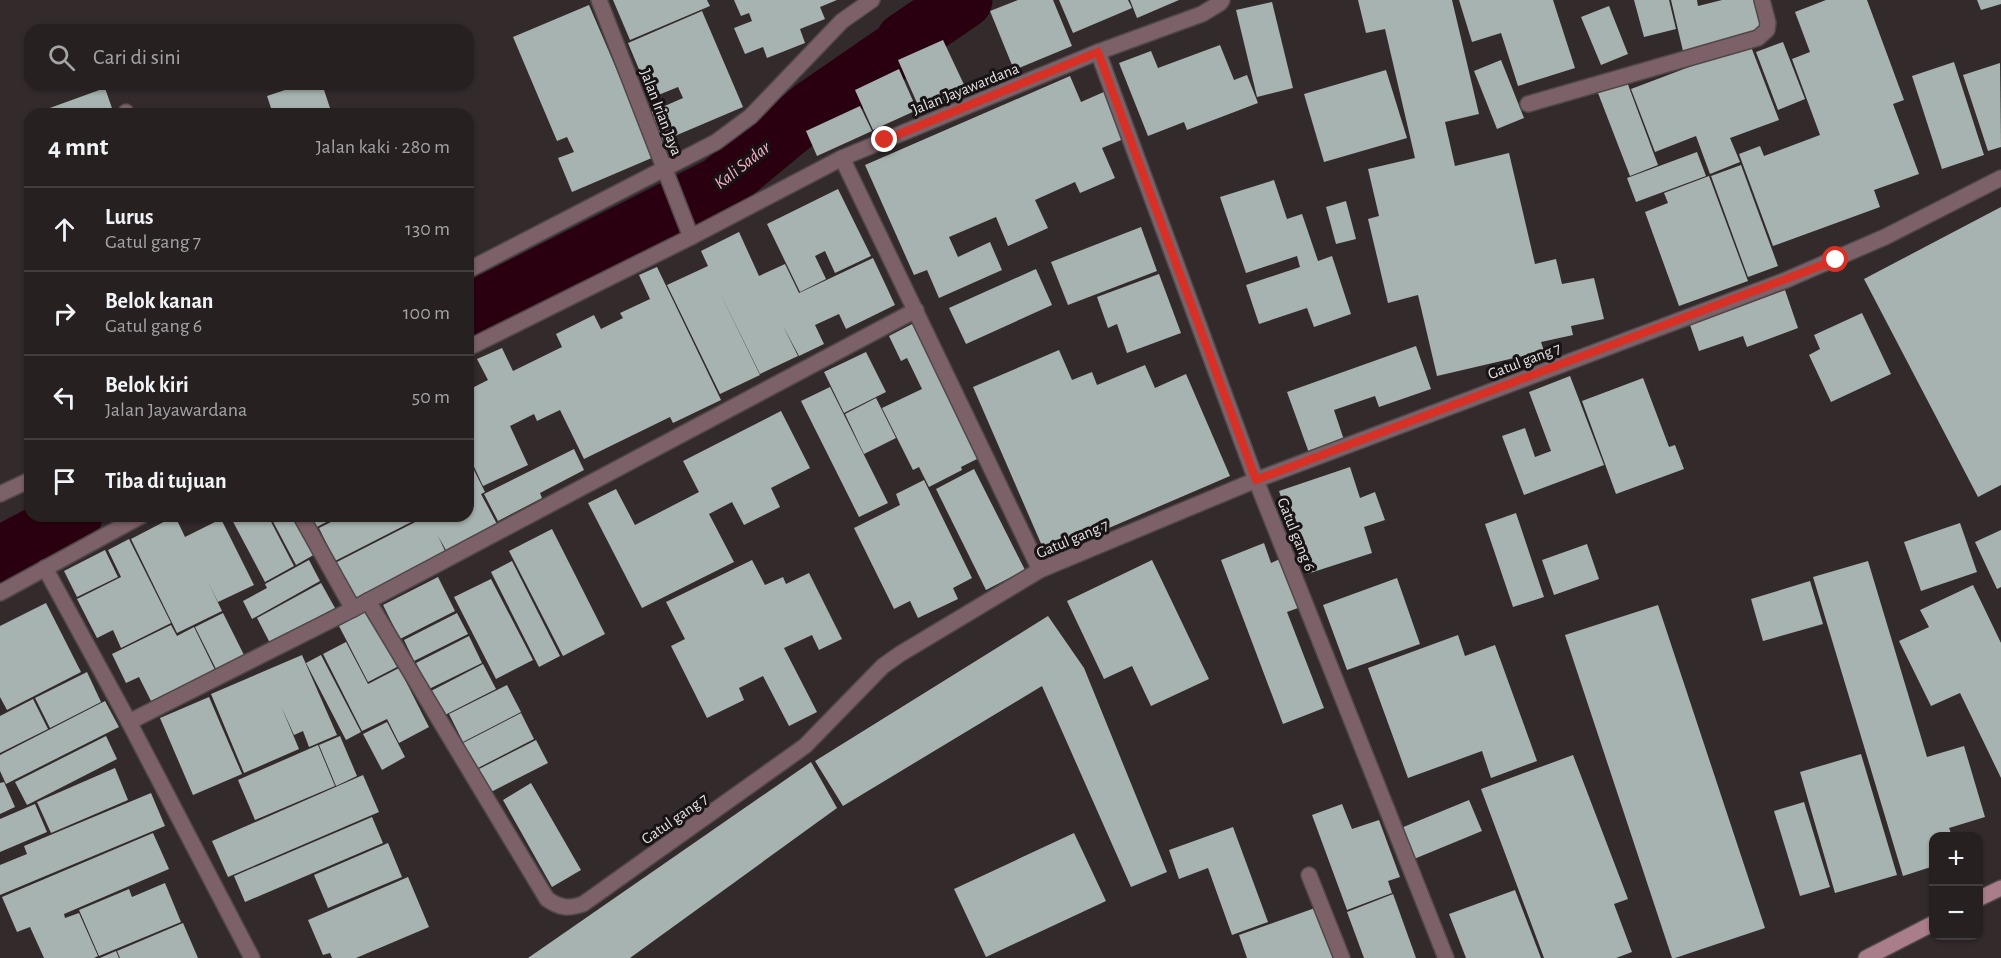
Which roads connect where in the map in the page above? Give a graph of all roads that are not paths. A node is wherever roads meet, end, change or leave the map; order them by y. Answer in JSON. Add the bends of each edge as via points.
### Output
{"nodes":[{"id":1,"x":599,"y":0,"type":"edge"},
{"id":2,"x":872,"y":0,"type":"edge"},
{"id":3,"x":1222,"y":0,"type":"edge"},
{"id":4,"x":1762,"y":0,"type":"edge"},
{"id":5,"x":1098,"y":52,"type":"junction"},
{"id":6,"x":1528,"y":104,"type":"dead end"},
{"id":7,"x":842,"y":158,"type":"junction"},
{"id":8,"x":665,"y":170,"type":"junction"},
{"id":9,"x":2001,"y":178,"type":"edge"},
{"id":10,"x":691,"y":237,"type":"junction"},
{"id":11,"x":474,"y":267,"type":"edge"},
{"id":12,"x":916,"y":309,"type":"junction"},
{"id":13,"x":474,"y":345,"type":"edge"},
{"id":14,"x":1256,"y":480,"type":"junction"},
{"id":15,"x":24,"y":483,"type":"edge"},
{"id":16,"x":0,"y":494,"type":"edge"},
{"id":17,"x":130,"y":522,"type":"edge"},
{"id":18,"x":304,"y":522,"type":"edge"},
{"id":19,"x":45,"y":568,"type":"junction"},
{"id":20,"x":1041,"y":570,"type":"junction"},
{"id":21,"x":0,"y":593,"type":"edge"},
{"id":22,"x":368,"y":601,"type":"junction"},
{"id":23,"x":353,"y":609,"type":"junction"},
{"id":24,"x":129,"y":722,"type":"junction"},
{"id":25,"x":1309,"y":875,"type":"dead end"},
{"id":26,"x":2001,"y":888,"type":"edge"},
{"id":27,"x":1983,"y":897,"type":"edge"},
{"id":28,"x":1929,"y":926,"type":"edge"},
{"id":29,"x":252,"y":958,"type":"edge"},
{"id":30,"x":1342,"y":958,"type":"edge"},
{"id":31,"x":1446,"y":958,"type":"edge"},
{"id":32,"x":1866,"y":958,"type":"edge"}],
"edges":[{"from":1,"to":8,"type":"street","name":"Jalan Irian Jaya"},
{"from":2,"to":8,"type":"street","via":[[842,21],[743,122]]},
{"from":3,"to":5,"type":"street","name":"Jalan Jayawardana","via":[[1202,14]]},
{"from":4,"to":6,"type":"street","via":[[1768,23],[1767,30],[1758,38]]},
{"from":5,"to":7,"type":"street","name":"Jalan Jayawardana"},
{"from":5,"to":14,"type":"street","name":"Gatul gang 6"},
{"from":7,"to":10,"type":"street","name":"Jalan Jayawardana"},
{"from":7,"to":12,"type":"street"},
{"from":8,"to":10,"type":"street","name":"Jalan Irian Jaya"},
{"from":8,"to":11,"type":"street"},
{"from":9,"to":14,"type":"street","name":"Gatul gang 7","via":[[1885,237],[1786,280]]},
{"from":10,"to":13,"type":"street","name":"Jalan Jayawardana"},
{"from":12,"to":20,"type":"street"},
{"from":12,"to":22,"type":"street"},
{"from":14,"to":20,"type":"street","name":"Gatul gang 7"},
{"from":14,"to":31,"type":"street","name":"Gatul gang 6"},
{"from":15,"to":16,"type":"street"},
{"from":17,"to":19,"type":"street"},
{"from":18,"to":23,"type":"street"},
{"from":19,"to":21,"type":"street"},
{"from":19,"to":24,"type":"street"},
{"from":20,"to":22,"type":"street","name":"Gatul gang 7","via":[[891,660],[796,753],[572,908],[559,907],[547,899]]},
{"from":22,"to":23,"type":"street"},
{"from":23,"to":24,"type":"street"},
{"from":24,"to":29,"type":"street"},
{"from":25,"to":30,"type":"street"},
{"from":26,"to":27,"type":"main road"},
{"from":28,"to":32,"type":"main road"}]}
